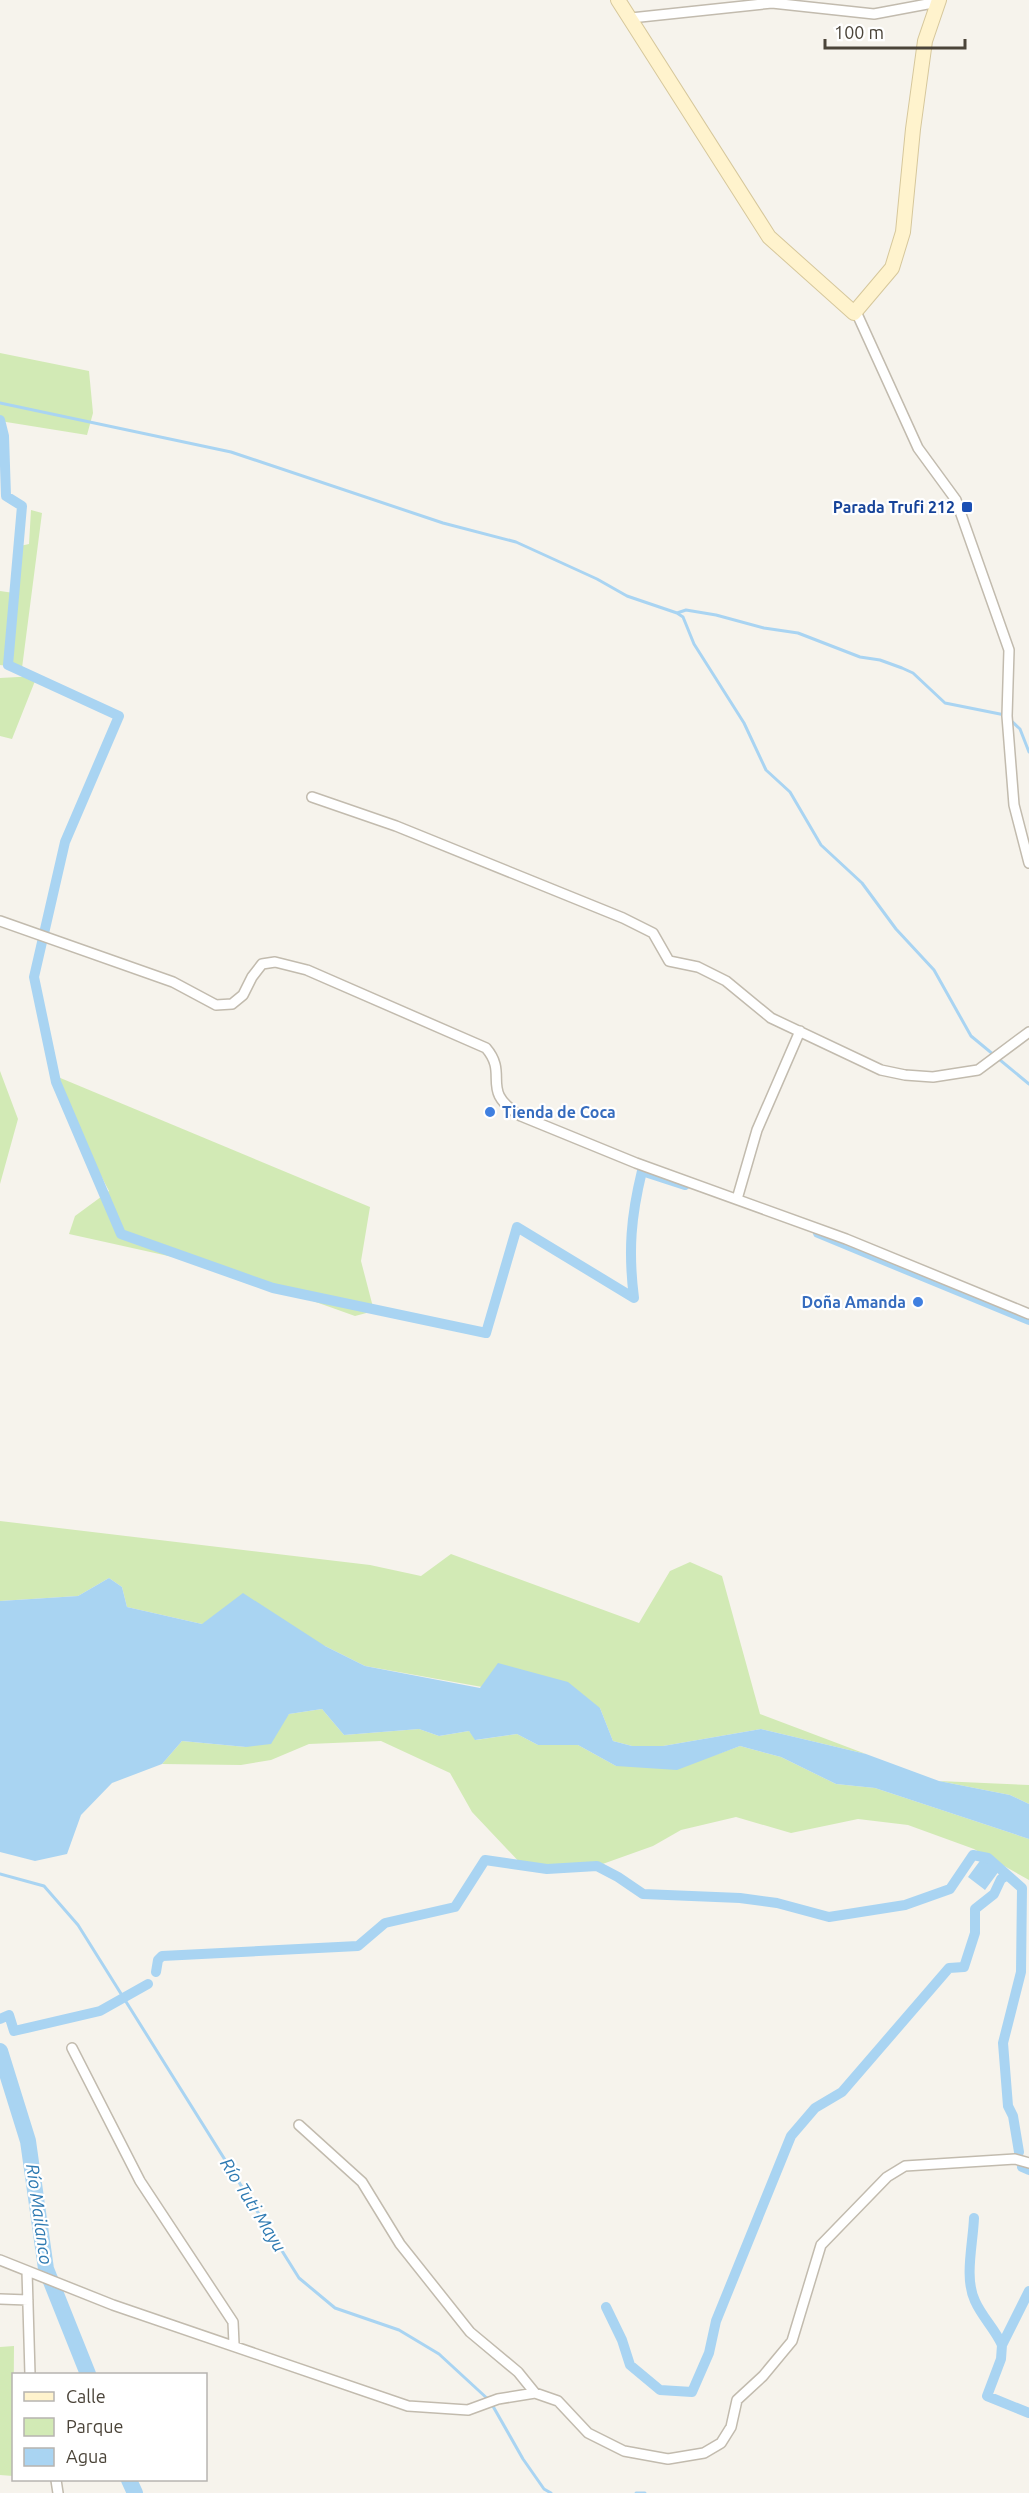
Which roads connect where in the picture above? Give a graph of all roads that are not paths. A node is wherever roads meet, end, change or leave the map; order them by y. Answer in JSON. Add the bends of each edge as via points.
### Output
{"nodes":[{"id":1,"x":618,"y":0,"type":"edge"},
{"id":2,"x":939,"y":1,"type":"edge"},
{"id":3,"x":632,"y":18,"type":"junction"},
{"id":4,"x":854,"y":313,"type":"junction"},
{"id":5,"x":312,"y":797,"type":"dead end"},
{"id":6,"x":1029,"y":863,"type":"edge"},
{"id":7,"x":0,"y":921,"type":"edge"},
{"id":8,"x":800,"y":1031,"type":"junction"},
{"id":9,"x":1029,"y":1032,"type":"edge"},
{"id":10,"x":737,"y":1199,"type":"junction"},
{"id":11,"x":1029,"y":1314,"type":"edge"},
{"id":12,"x":72,"y":2048,"type":"dead end"},
{"id":13,"x":299,"y":2126,"type":"dead end"},
{"id":14,"x":1029,"y":2163,"type":"edge"},
{"id":15,"x":0,"y":2260,"type":"edge"},
{"id":16,"x":27,"y":2271,"type":"junction"},
{"id":17,"x":0,"y":2300,"type":"edge"},
{"id":18,"x":28,"y":2300,"type":"junction"},
{"id":19,"x":234,"y":2344,"type":"junction"},
{"id":20,"x":30,"y":2373,"type":"edge"},
{"id":21,"x":535,"y":2393,"type":"junction"}],
"edges":[{"from":1,"to":3,"type":"main road"},
{"from":2,"to":3,"type":"street","via":[[874,14],[772,3]]},
{"from":2,"to":4,"type":"main road","via":[[926,41],[903,232],[892,268]]},
{"from":3,"to":4,"type":"main road","via":[[769,237]]},
{"from":4,"to":6,"type":"street","via":[[918,448],[956,500],[1009,650],[1007,716],[1014,805]]},
{"from":5,"to":8,"type":"street","via":[[396,826],[623,918],[653,933],[669,961],[726,981],[771,1018]]},
{"from":7,"to":10,"type":"street","via":[[173,982],[216,1005],[232,1004],[243,995],[262,964],[275,962],[307,970],[486,1048],[495,1058],[497,1095],[504,1106],[521,1116]]},
{"from":8,"to":9,"type":"street","via":[[881,1070],[933,1077],[978,1070]]},
{"from":8,"to":10,"type":"street","via":[[757,1130]]},
{"from":10,"to":11,"type":"street"},
{"from":12,"to":19,"type":"street","via":[[140,2181],[233,2322]]},
{"from":13,"to":21,"type":"street","via":[[362,2182],[399,2244],[470,2332],[518,2372]]},
{"from":14,"to":21,"type":"street","via":[[1016,2159],[905,2166],[887,2177],[821,2245],[792,2341],[737,2400],[731,2427],[721,2443],[704,2453],[668,2459],[624,2451],[588,2433],[558,2401]]},
{"from":15,"to":16,"type":"street"},
{"from":16,"to":18,"type":"street"},
{"from":16,"to":19,"type":"street","via":[[164,2323]]},
{"from":17,"to":18,"type":"street"},
{"from":18,"to":20,"type":"street"},
{"from":19,"to":21,"type":"street","via":[[380,2398],[428,2409],[468,2410],[498,2399]]}]}
